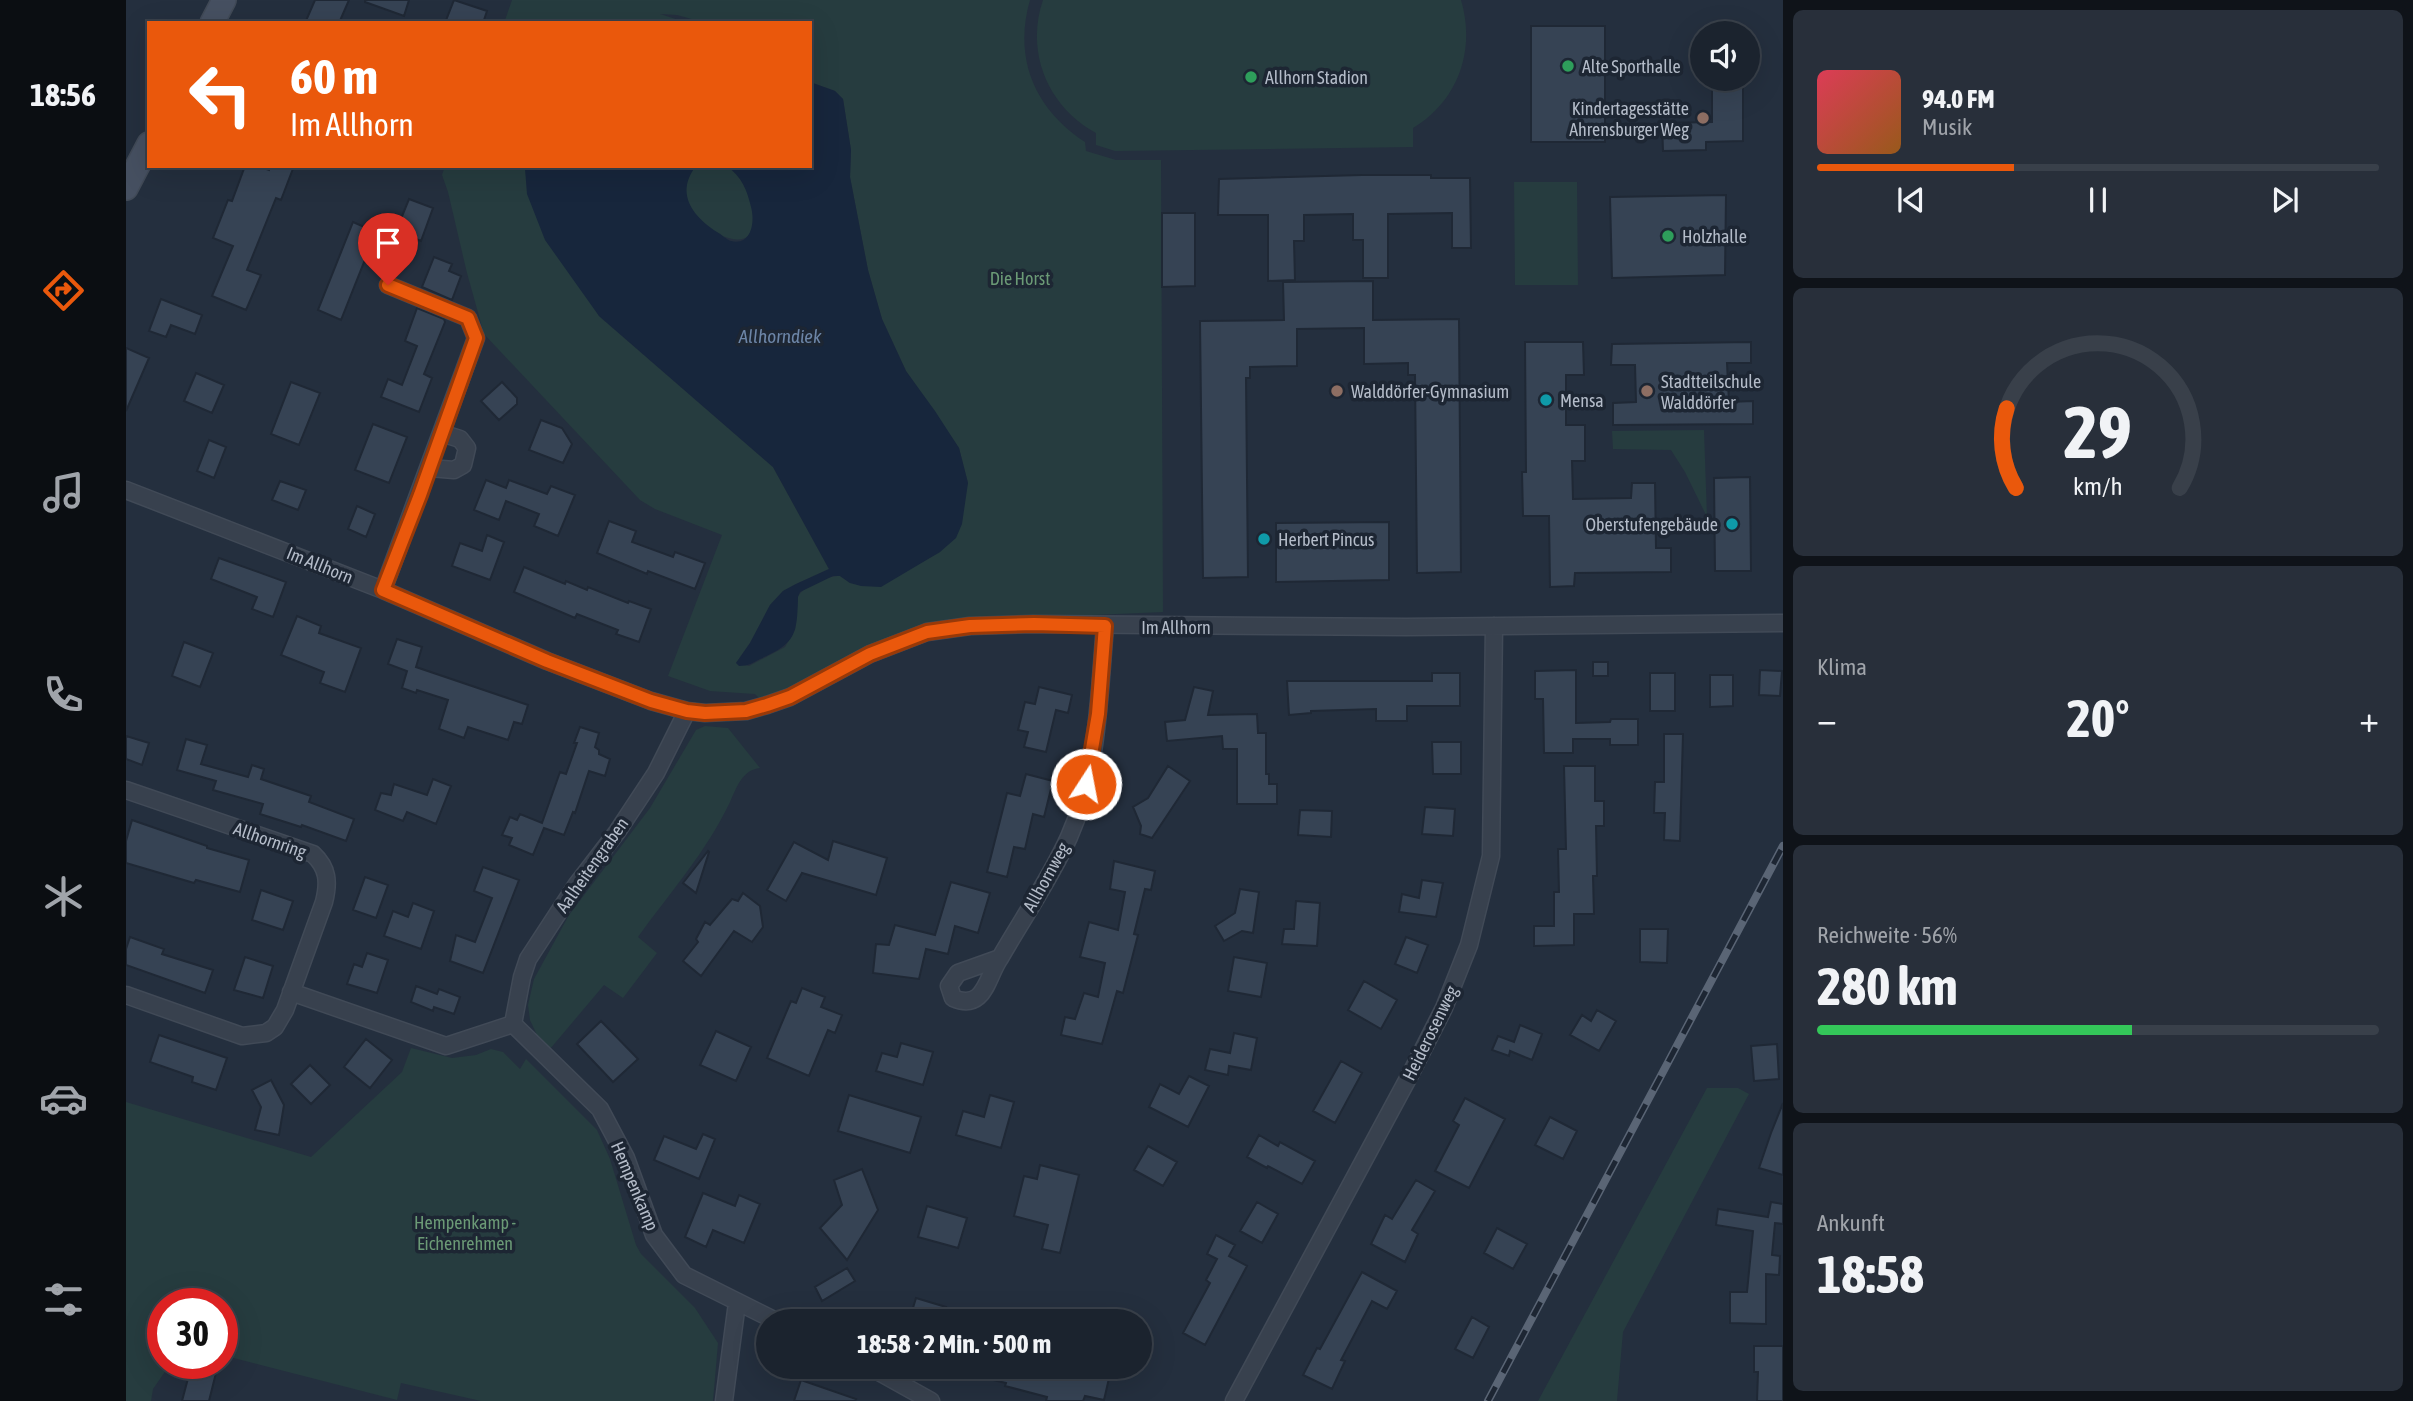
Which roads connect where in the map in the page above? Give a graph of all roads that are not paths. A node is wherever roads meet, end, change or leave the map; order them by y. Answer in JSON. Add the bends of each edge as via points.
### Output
{"nodes":[{"id":1,"x":224,"y":0,"type":"edge"},
{"id":2,"x":213,"y":21,"type":"edge"},
{"id":3,"x":147,"y":148,"type":"edge"},
{"id":4,"x":126,"y":187,"type":"edge"},
{"id":5,"x":388,"y":285,"type":"dead end"},
{"id":6,"x":441,"y":433,"type":"junction"},
{"id":7,"x":430,"y":468,"type":"junction"},
{"id":8,"x":126,"y":490,"type":"edge"},
{"id":9,"x":383,"y":590,"type":"junction"},
{"id":10,"x":1783,"y":623,"type":"edge"},
{"id":11,"x":1105,"y":626,"type":"junction"},
{"id":12,"x":1494,"y":626,"type":"junction"},
{"id":13,"x":687,"y":711,"type":"junction"},
{"id":14,"x":126,"y":790,"type":"edge"},
{"id":15,"x":1000,"y":958,"type":"dead end"},
{"id":16,"x":291,"y":992,"type":"junction"},
{"id":17,"x":126,"y":995,"type":"edge"},
{"id":18,"x":513,"y":1024,"type":"junction"},
{"id":19,"x":737,"y":1304,"type":"junction"},
{"id":20,"x":756,"y":1312,"type":"edge"},
{"id":21,"x":892,"y":1379,"type":"edge"},
{"id":22,"x":724,"y":1401,"type":"edge"},
{"id":23,"x":931,"y":1401,"type":"edge"},
{"id":24,"x":1234,"y":1401,"type":"edge"}],
"edges":[{"from":1,"to":2,"type":"main road"},
{"from":3,"to":4,"type":"main road"},
{"from":5,"to":6,"type":"street","via":[[468,318],[476,338]]},
{"from":6,"to":7,"type":"street"},
{"from":6,"to":7,"type":"street","via":[[460,439],[467,448],[463,465],[454,470]]},
{"from":7,"to":9,"type":"street"},
{"from":8,"to":9,"type":"street","name":"Im Allhorn"},
{"from":9,"to":13,"type":"street","name":"Im Allhorn","via":[[547,661]]},
{"from":10,"to":12,"type":"street","name":"Im Allhorn"},
{"from":11,"to":12,"type":"street","name":"Im Allhorn"},
{"from":11,"to":13,"type":"street","name":"Im Allhorn","via":[[970,626],[927,632],[870,654],[767,705],[746,711]]},
{"from":11,"to":15,"type":"street","name":"Allhornweg","via":[[1095,739],[1081,802],[1069,836]]},
{"from":12,"to":24,"type":"street","name":"Heiderosenweg","via":[[1490,856],[1469,944],[1411,1073]]},
{"from":13,"to":18,"type":"street","name":"Aalheitengraben","via":[[656,773],[528,959]]},
{"from":14,"to":16,"type":"street","name":"Allhornring","via":[[320,860],[327,875],[327,892]]},
{"from":16,"to":17,"type":"street","name":"Allhornring","via":[[275,1027],[248,1037]]},
{"from":16,"to":18,"type":"street","via":[[446,1046]]},
{"from":18,"to":19,"type":"street","name":"Hempenkamp","via":[[600,1109],[625,1158],[654,1235],[684,1275]]},
{"from":19,"to":20,"type":"street","name":"Hempenkamp"},
{"from":19,"to":22,"type":"street"},
{"from":21,"to":23,"type":"street"}]}
